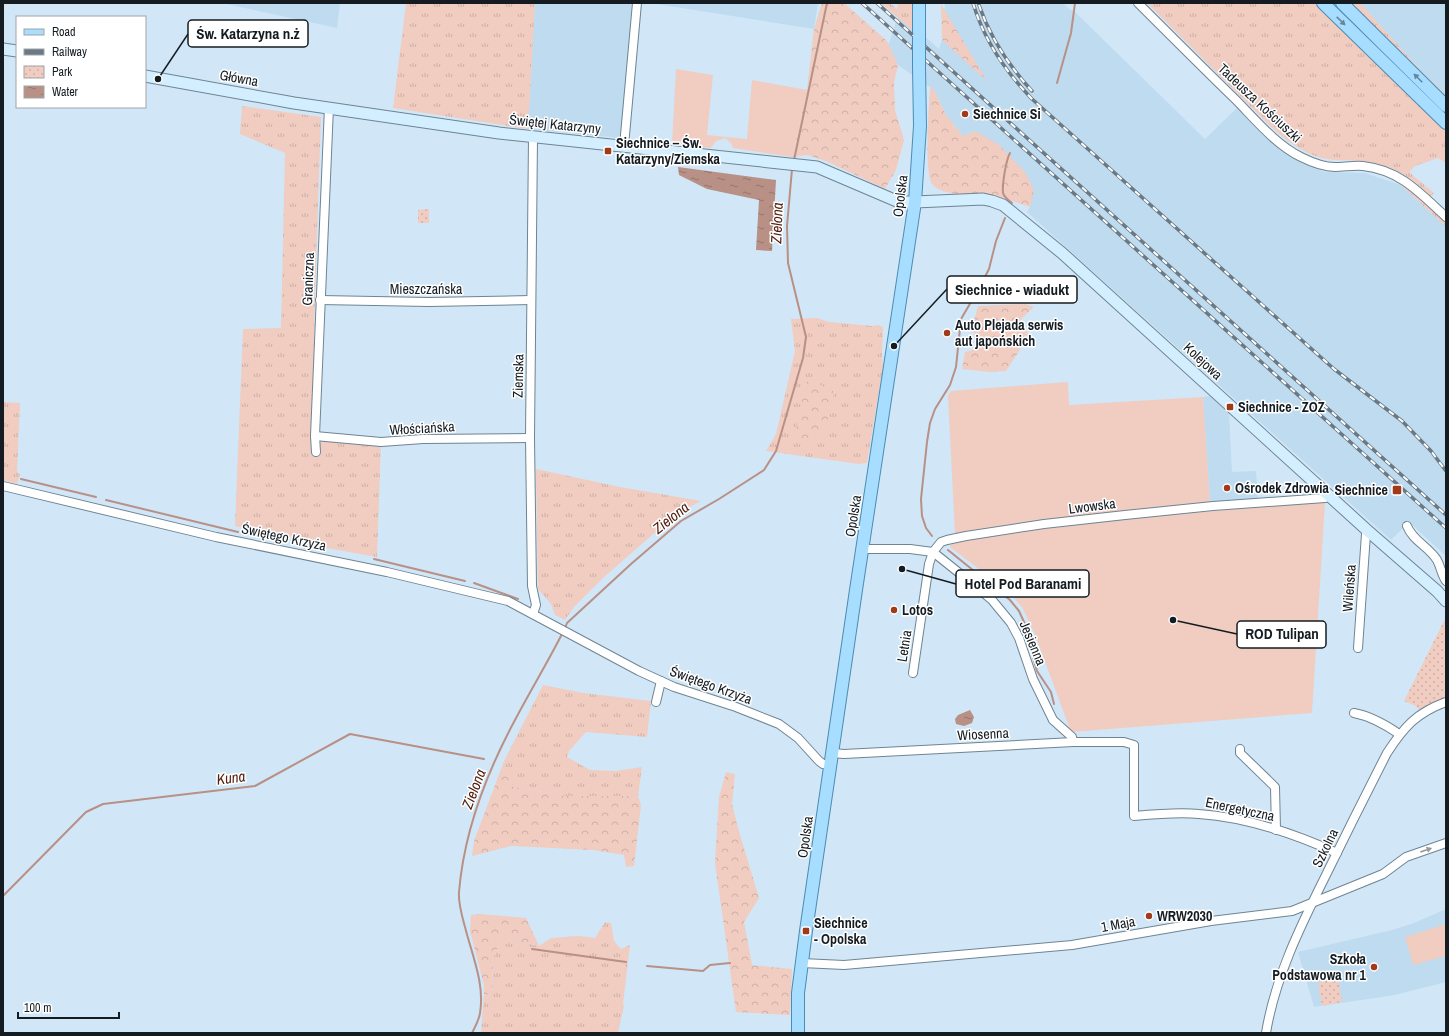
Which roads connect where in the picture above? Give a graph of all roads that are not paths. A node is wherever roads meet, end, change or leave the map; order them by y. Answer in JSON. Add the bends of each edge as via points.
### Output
{"nodes":[{"id":1,"x":636,"y":3,"type":"edge"},
{"id":2,"x":919,"y":3,"type":"edge"},
{"id":3,"x":1138,"y":3,"type":"edge"},
{"id":4,"x":1323,"y":3,"type":"edge"},
{"id":5,"x":1342,"y":3,"type":"edge"},
{"id":6,"x":3,"y":48,"type":"edge"},
{"id":7,"x":16,"y":51,"type":"edge"},
{"id":8,"x":146,"y":76,"type":"edge"},
{"id":9,"x":1446,"y":106,"type":"edge"},
{"id":10,"x":329,"y":107,"type":"junction"},
{"id":11,"x":1446,"y":123,"type":"edge"},
{"id":12,"x":533,"y":137,"type":"junction"},
{"id":13,"x":624,"y":146,"type":"junction"},
{"id":14,"x":915,"y":202,"type":"junction"},
{"id":15,"x":1446,"y":217,"type":"edge"},
{"id":16,"x":320,"y":300,"type":"junction"},
{"id":17,"x":532,"y":300,"type":"junction"},
{"id":18,"x":315,"y":436,"type":"junction"},
{"id":19,"x":530,"y":438,"type":"junction"},
{"id":20,"x":316,"y":452,"type":"dead end"},
{"id":21,"x":3,"y":486,"type":"edge"},
{"id":22,"x":1330,"y":496,"type":"junction"},
{"id":23,"x":1407,"y":526,"type":"dead end"},
{"id":24,"x":1368,"y":531,"type":"junction"},
{"id":25,"x":863,"y":549,"type":"junction"},
{"id":26,"x":933,"y":552,"type":"junction"},
{"id":27,"x":1446,"y":580,"type":"edge"},
{"id":28,"x":1446,"y":601,"type":"edge"},
{"id":29,"x":533,"y":614,"type":"junction"},
{"id":30,"x":1358,"y":648,"type":"dead end"},
{"id":31,"x":913,"y":673,"type":"dead end"},
{"id":32,"x":661,"y":681,"type":"junction"},
{"id":33,"x":656,"y":702,"type":"dead end"},
{"id":34,"x":1446,"y":702,"type":"edge"},
{"id":35,"x":1354,"y":713,"type":"dead end"},
{"id":36,"x":1399,"y":734,"type":"junction"},
{"id":37,"x":1073,"y":742,"type":"junction"},
{"id":38,"x":1240,"y":749,"type":"dead end"},
{"id":39,"x":832,"y":759,"type":"junction"},
{"id":40,"x":1134,"y":816,"type":"joint"},
{"id":41,"x":1276,"y":830,"type":"junction"},
{"id":42,"x":1446,"y":843,"type":"edge"},
{"id":43,"x":1337,"y":853,"type":"junction"},
{"id":44,"x":1312,"y":902,"type":"junction"},
{"id":45,"x":802,"y":963,"type":"junction"},
{"id":46,"x":798,"y":1033,"type":"edge"},
{"id":47,"x":1266,"y":1033,"type":"edge"}],
"edges":[{"from":1,"to":13,"type":"street"},
{"from":2,"to":14,"type":"main road","name":"Opolska","bridge":true,"via":[[920,126]]},
{"from":3,"to":15,"type":"street","name":"Tadeusza Kościuszki","via":[[1288,149],[1321,165],[1380,169],[1416,189]]},
{"from":4,"to":11,"type":"main road","one_way":true},
{"from":9,"to":5,"type":"main road","one_way":true},
{"from":6,"to":7,"type":"street"},
{"from":8,"to":10,"type":"street","name":"Główna","via":[[287,102]]},
{"from":10,"to":12,"type":"street","name":"Świętej Katarzyny"},
{"from":10,"to":16,"type":"street","name":"Graniczna"},
{"from":12,"to":13,"type":"street","name":"Świętej Katarzyny"},
{"from":12,"to":17,"type":"street","name":"Ziemska"},
{"from":13,"to":14,"type":"street","name":"Świętej Katarzyny","via":[[806,165],[825,169],[899,202]]},
{"from":14,"to":22,"type":"street","name":"Kolejowa","via":[[983,200],[1003,205],[1062,254]]},
{"from":14,"to":25,"type":"main road","name":"Opolska"},
{"from":16,"to":17,"type":"street","name":"Mieszczańska"},
{"from":16,"to":18,"type":"street","name":"Graniczna"},
{"from":17,"to":19,"type":"street","name":"Ziemska"},
{"from":18,"to":19,"type":"street","name":"Włościańska","via":[[381,442]]},
{"from":18,"to":20,"type":"street","name":"Graniczna"},
{"from":19,"to":29,"type":"street","name":"Ziemska","via":[[532,586],[536,605]]},
{"from":21,"to":29,"type":"street","name":"Świętego Krzyża","via":[[216,537],[437,583],[508,601]]},
{"from":22,"to":24,"type":"street","name":"Kolejowa"},
{"from":22,"to":26,"type":"street","name":"Lwowska","via":[[1044,524],[947,540],[941,542]]},
{"from":23,"to":27,"type":"street","via":[[1410,534],[1436,559]]},
{"from":24,"to":28,"type":"street","name":"Kolejowa"},
{"from":24,"to":30,"type":"street","name":"Wileńska"},
{"from":25,"to":26,"type":"street","via":[[910,549]]},
{"from":25,"to":39,"type":"main road","name":"Opolska"},
{"from":26,"to":31,"type":"street","name":"Letnia"},
{"from":26,"to":37,"type":"street","name":"Jesienna","via":[[1003,612],[1019,638],[1033,679],[1053,720],[1072,737]]},
{"from":29,"to":32,"type":"street","name":"Świętego Krzyża"},
{"from":32,"to":33,"type":"street"},
{"from":32,"to":39,"type":"street","name":"Świętego Krzyża","via":[[778,724],[798,738],[823,764]]},
{"from":34,"to":36,"type":"street","name":"Szkolna","via":[[1421,714]]},
{"from":35,"to":36,"type":"street","via":[[1391,728]]},
{"from":36,"to":43,"type":"street","name":"Szkolna"},
{"from":37,"to":39,"type":"street","name":"Wiosenna","via":[[844,754]]},
{"from":37,"to":40,"type":"street","name":"Wiosenna","via":[[1124,742],[1134,745]]},
{"from":38,"to":41,"type":"street","via":[[1240,753],[1275,787]]},
{"from":39,"to":45,"type":"main road","name":"Opolska"},
{"from":40,"to":41,"type":"street","name":"Energetyczna","via":[[1200,814]]},
{"from":41,"to":43,"type":"street","name":"Energetyczna"},
{"from":44,"to":42,"type":"street","name":"1 Maja","one_way":true,"via":[[1382,874],[1406,857]]},
{"from":43,"to":44,"type":"street","name":"Szkolna"},
{"from":44,"to":45,"type":"street","name":"1 Maja","via":[[1292,911],[1211,921],[1072,945],[844,965]]},
{"from":44,"to":47,"type":"street","name":"Szkolna","via":[[1284,964]]},
{"from":45,"to":46,"type":"main road","name":"Opolska","via":[[798,993]]}]}
